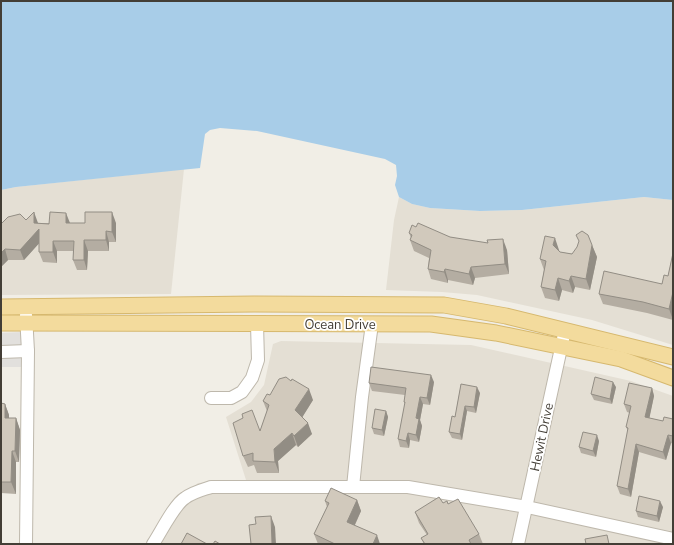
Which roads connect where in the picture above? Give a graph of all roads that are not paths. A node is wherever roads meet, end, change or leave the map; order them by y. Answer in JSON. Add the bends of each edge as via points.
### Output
{"nodes":[{"id":1,"x":26,"y":306,"type":"junction"},
{"id":2,"x":1,"y":307,"type":"edge"},
{"id":3,"x":1,"y":323,"type":"edge"},
{"id":4,"x":27,"y":323,"type":"junction"},
{"id":5,"x":257,"y":324,"type":"junction"},
{"id":6,"x":372,"y":324,"type":"junction"},
{"id":7,"x":565,"y":330,"type":"junction"},
{"id":8,"x":561,"y":345,"type":"junction"},
{"id":9,"x":28,"y":351,"type":"junction"},
{"id":10,"x":1,"y":352,"type":"edge"},
{"id":11,"x":673,"y":357,"type":"edge"},
{"id":12,"x":673,"y":378,"type":"edge"},
{"id":13,"x":211,"y":398,"type":"dead end"},
{"id":14,"x":352,"y":487,"type":"junction"},
{"id":15,"x":527,"y":507,"type":"junction"},
{"id":16,"x":673,"y":539,"type":"edge"},
{"id":17,"x":26,"y":544,"type":"edge"},
{"id":18,"x":153,"y":544,"type":"edge"},
{"id":19,"x":518,"y":544,"type":"edge"}],
"edges":[{"from":1,"to":2,"type":"main road","name":"Ocean Drive"},
{"from":1,"to":4,"type":"street"},
{"from":1,"to":7,"type":"main road","name":"Ocean Drive","via":[[444,305]]},
{"from":3,"to":4,"type":"main road","name":"Ocean Drive"},
{"from":4,"to":5,"type":"main road","name":"Ocean Drive"},
{"from":4,"to":9,"type":"street"},
{"from":5,"to":6,"type":"main road","name":"Ocean Drive"},
{"from":5,"to":13,"type":"street","via":[[258,360],[252,378],[242,392],[231,398]]},
{"from":6,"to":8,"type":"main road","name":"Ocean Drive","via":[[431,324]]},
{"from":6,"to":14,"type":"street"},
{"from":7,"to":8,"type":"street","name":"Hewit Drive"},
{"from":7,"to":11,"type":"main road","name":"Ocean Drive"},
{"from":8,"to":12,"type":"main road","name":"Ocean Drive","via":[[622,359]]},
{"from":8,"to":15,"type":"street","name":"Hewit Drive"},
{"from":9,"to":10,"type":"street"},
{"from":9,"to":17,"type":"street"},
{"from":14,"to":15,"type":"street","via":[[408,486]]},
{"from":14,"to":18,"type":"street","via":[[211,488],[184,498]]},
{"from":15,"to":16,"type":"street"},
{"from":15,"to":19,"type":"street","name":"Hewit Drive"}]}
